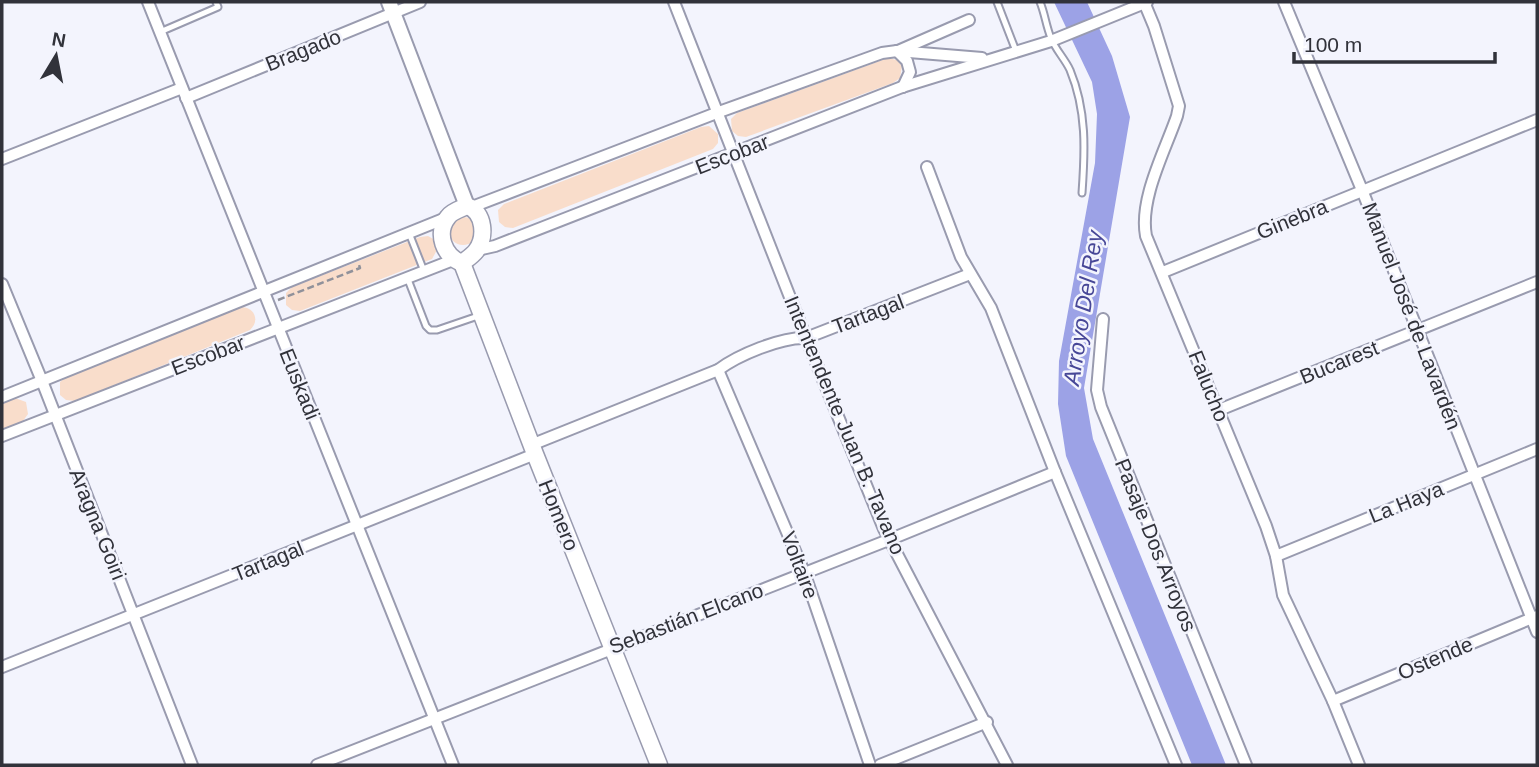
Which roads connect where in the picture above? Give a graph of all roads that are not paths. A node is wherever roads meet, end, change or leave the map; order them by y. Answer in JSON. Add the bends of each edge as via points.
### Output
{"nodes":[{"id":1,"x":148,"y":2,"type":"edge"},
{"id":2,"x":216,"y":2,"type":"edge"},
{"id":3,"x":420,"y":2,"type":"edge"},
{"id":4,"x":674,"y":2,"type":"edge"},
{"id":5,"x":997,"y":2,"type":"edge"},
{"id":6,"x":1040,"y":2,"type":"edge"},
{"id":7,"x":1145,"y":2,"type":"edge"},
{"id":8,"x":1284,"y":2,"type":"edge"},
{"id":9,"x":391,"y":7,"type":"edge"},
{"id":10,"x":969,"y":20,"type":"dead end"},
{"id":11,"x":160,"y":32,"type":"junction"},
{"id":12,"x":1054,"y":39,"type":"junction"},
{"id":13,"x":897,"y":51,"type":"junction"},
{"id":14,"x":1016,"y":51,"type":"junction"},
{"id":15,"x":988,"y":59,"type":"junction"},
{"id":16,"x":902,"y":88,"type":"junction"},
{"id":17,"x":184,"y":93,"type":"junction"},
{"id":18,"x":719,"y":112,"type":"junction"},
{"id":19,"x":1537,"y":120,"type":"edge"},
{"id":20,"x":733,"y":154,"type":"junction"},
{"id":21,"x":2,"y":159,"type":"edge"},
{"id":22,"x":927,"y":167,"type":"dead end"},
{"id":23,"x":1362,"y":190,"type":"junction"},
{"id":24,"x":1082,"y":193,"type":"dead end"},
{"id":25,"x":470,"y":207,"type":"junction"},
{"id":26,"x":446,"y":218,"type":"junction"},
{"id":27,"x":409,"y":233,"type":"junction"},
{"id":28,"x":477,"y":250,"type":"junction"},
{"id":29,"x":457,"y":261,"type":"junction"},
{"id":30,"x":424,"y":271,"type":"junction"},
{"id":31,"x":1163,"y":272,"type":"junction"},
{"id":32,"x":970,"y":274,"type":"junction"},
{"id":33,"x":407,"y":278,"type":"junction"},
{"id":34,"x":1537,"y":282,"type":"edge"},
{"id":35,"x":2,"y":284,"type":"edge"},
{"id":36,"x":263,"y":290,"type":"junction"},
{"id":37,"x":482,"y":314,"type":"junction"},
{"id":38,"x":1103,"y":319,"type":"dead end"},
{"id":39,"x":277,"y":327,"type":"junction"},
{"id":40,"x":1417,"y":331,"type":"junction"},
{"id":41,"x":806,"y":338,"type":"junction"},
{"id":42,"x":718,"y":370,"type":"junction"},
{"id":43,"x":42,"y":381,"type":"junction"},
{"id":44,"x":2,"y":397,"type":"edge"},
{"id":45,"x":1219,"y":410,"type":"junction"},
{"id":46,"x":55,"y":414,"type":"junction"},
{"id":47,"x":2,"y":436,"type":"edge"},
{"id":48,"x":533,"y":449,"type":"junction"},
{"id":49,"x":1537,"y":449,"type":"edge"},
{"id":50,"x":1055,"y":472,"type":"junction"},
{"id":51,"x":1473,"y":475,"type":"junction"},
{"id":52,"x":358,"y":525,"type":"junction"},
{"id":53,"x":891,"y":539,"type":"junction"},
{"id":54,"x":1276,"y":556,"type":"junction"},
{"id":55,"x":804,"y":572,"type":"junction"},
{"id":56,"x":134,"y":615,"type":"junction"},
{"id":57,"x":1534,"y":617,"type":"edge"},
{"id":58,"x":1537,"y":632,"type":"edge"},
{"id":59,"x":612,"y":647,"type":"junction"},
{"id":60,"x":2,"y":667,"type":"edge"},
{"id":61,"x":1333,"y":701,"type":"junction"},
{"id":62,"x":434,"y":717,"type":"junction"},
{"id":63,"x":987,"y":722,"type":"junction"},
{"id":64,"x":192,"y":765,"type":"edge"},
{"id":65,"x":317,"y":765,"type":"edge"},
{"id":66,"x":453,"y":765,"type":"edge"},
{"id":67,"x":659,"y":765,"type":"edge"},
{"id":68,"x":870,"y":765,"type":"edge"},
{"id":69,"x":880,"y":765,"type":"edge"},
{"id":70,"x":1007,"y":765,"type":"edge"},
{"id":71,"x":1176,"y":765,"type":"edge"},
{"id":72,"x":1246,"y":765,"type":"edge"},
{"id":73,"x":1359,"y":765,"type":"edge"}],
"edges":[{"from":1,"to":11,"type":"street","name":"Euskadi"},
{"from":2,"to":11,"type":"lane","via":[[218,7]]},
{"from":3,"to":9,"type":"street","name":"Bragado"},
{"from":4,"to":18,"type":"street","name":"Intentendente Juan B. Tavano"},
{"from":5,"to":14,"type":"lane"},
{"from":6,"to":12,"type":"lane"},
{"from":7,"to":12,"type":"street","name":"Escobar"},
{"from":7,"to":31,"type":"street","name":"Falucho","via":[[1178,106],[1143,222]]},
{"from":8,"to":23,"type":"street","name":"Manuel José de Lavardén"},
{"from":9,"to":17,"type":"street","name":"Bragado"},
{"from":9,"to":25,"type":"street"},
{"from":10,"to":13,"type":"street","name":"Escobar"},
{"from":11,"to":17,"type":"street","name":"Euskadi"},
{"from":12,"to":14,"type":"street","name":"Escobar"},
{"from":12,"to":24,"type":"lane","via":[[1069,68],[1083,116]]},
{"from":13,"to":15,"type":"street","name":"Escobar"},
{"from":13,"to":16,"type":"street","via":[[910,72]]},
{"from":13,"to":18,"type":"street","name":"Escobar"},
{"from":14,"to":15,"type":"street","name":"Escobar"},
{"from":15,"to":16,"type":"street","name":"Escobar"},
{"from":16,"to":20,"type":"street","name":"Escobar"},
{"from":17,"to":21,"type":"street","name":"Bragado"},
{"from":17,"to":36,"type":"street","name":"Euskadi"},
{"from":18,"to":20,"type":"street","name":"Intentendente Juan B. Tavano"},
{"from":18,"to":25,"type":"street","name":"Escobar"},
{"from":19,"to":23,"type":"street","name":"Ginebra"},
{"from":20,"to":28,"type":"street","name":"Escobar"},
{"from":20,"to":41,"type":"street","name":"Intentendente Juan B. Tavano"},
{"from":22,"to":32,"type":"street"},
{"from":23,"to":31,"type":"street","name":"Ginebra"},
{"from":23,"to":40,"type":"street","name":"Manuel José de Lavardén"},
{"from":25,"to":26,"type":"main road"},
{"from":25,"to":28,"type":"main road","via":[[483,230]]},
{"from":26,"to":27,"type":"street","name":"Escobar"},
{"from":26,"to":29,"type":"main road","via":[[442,239],[445,250]]},
{"from":27,"to":30,"type":"lane"},
{"from":27,"to":36,"type":"street","name":"Escobar"},
{"from":28,"to":29,"type":"main road"},
{"from":29,"to":30,"type":"street","name":"Escobar"},
{"from":29,"to":37,"type":"main road","name":"Homero"},
{"from":30,"to":33,"type":"street","name":"Escobar"},
{"from":31,"to":45,"type":"street","name":"Falucho"},
{"from":32,"to":41,"type":"street","name":"Tartagal"},
{"from":32,"to":50,"type":"street","via":[[991,308]]},
{"from":33,"to":37,"type":"lane","via":[[430,330]]},
{"from":33,"to":39,"type":"street","name":"Escobar"},
{"from":34,"to":40,"type":"street","name":"Bucarest"},
{"from":35,"to":43,"type":"street","name":"Aragna Goiri"},
{"from":36,"to":39,"type":"street","name":"Euskadi"},
{"from":36,"to":43,"type":"street","name":"Escobar"},
{"from":37,"to":48,"type":"main road","name":"Homero"},
{"from":38,"to":72,"type":"street","name":"Pasaje Dos Arroyos","via":[[1097,390],[1101,407]]},
{"from":39,"to":46,"type":"street","name":"Escobar"},
{"from":39,"to":52,"type":"street","name":"Euskadi"},
{"from":40,"to":45,"type":"street","name":"Bucarest"},
{"from":40,"to":51,"type":"street","name":"Manuel José de Lavardén"},
{"from":41,"to":42,"type":"street","name":"Tartagal","via":[[792,338]]},
{"from":41,"to":53,"type":"street","name":"Intentendente Juan B. Tavano"},
{"from":42,"to":48,"type":"street","name":"Tartagal"},
{"from":42,"to":55,"type":"street","name":"Voltaire"},
{"from":43,"to":44,"type":"street","name":"Escobar"},
{"from":43,"to":46,"type":"street","name":"Aragna Goiri"},
{"from":45,"to":54,"type":"street","name":"Falucho"},
{"from":46,"to":47,"type":"street","name":"Escobar"},
{"from":46,"to":56,"type":"street","name":"Aragna Goiri"},
{"from":48,"to":52,"type":"street","name":"Tartagal"},
{"from":48,"to":59,"type":"main road","name":"Homero"},
{"from":49,"to":51,"type":"street","name":"La Haya"},
{"from":50,"to":53,"type":"street","name":"Sebastián Elcano"},
{"from":50,"to":71,"type":"street"},
{"from":51,"to":54,"type":"street","name":"La Haya"},
{"from":51,"to":57,"type":"street","name":"Manuel José de Lavardén"},
{"from":52,"to":56,"type":"street","name":"Tartagal"},
{"from":52,"to":62,"type":"street","name":"Euskadi"},
{"from":53,"to":55,"type":"street","name":"Sebastián Elcano"},
{"from":53,"to":63,"type":"street","name":"Intentendente Juan B. Tavano"},
{"from":54,"to":61,"type":"street","name":"Falucho","via":[[1283,595]]},
{"from":55,"to":59,"type":"street","name":"Sebastián Elcano"},
{"from":55,"to":68,"type":"street","name":"Voltaire"},
{"from":56,"to":60,"type":"street","name":"Tartagal"},
{"from":56,"to":64,"type":"street","name":"Aragna Goiri"},
{"from":57,"to":58,"type":"street","name":"Manuel José de Lavardén"},
{"from":57,"to":61,"type":"street","name":"Ostende"},
{"from":59,"to":62,"type":"street","name":"Sebastián Elcano"},
{"from":59,"to":67,"type":"main road","name":"Homero"},
{"from":61,"to":73,"type":"street","name":"Falucho"},
{"from":62,"to":65,"type":"street","name":"Sebastián Elcano"},
{"from":62,"to":66,"type":"street","name":"Euskadi"},
{"from":63,"to":69,"type":"street"},
{"from":63,"to":70,"type":"street","name":"Intentendente Juan B. Tavano"}]}
